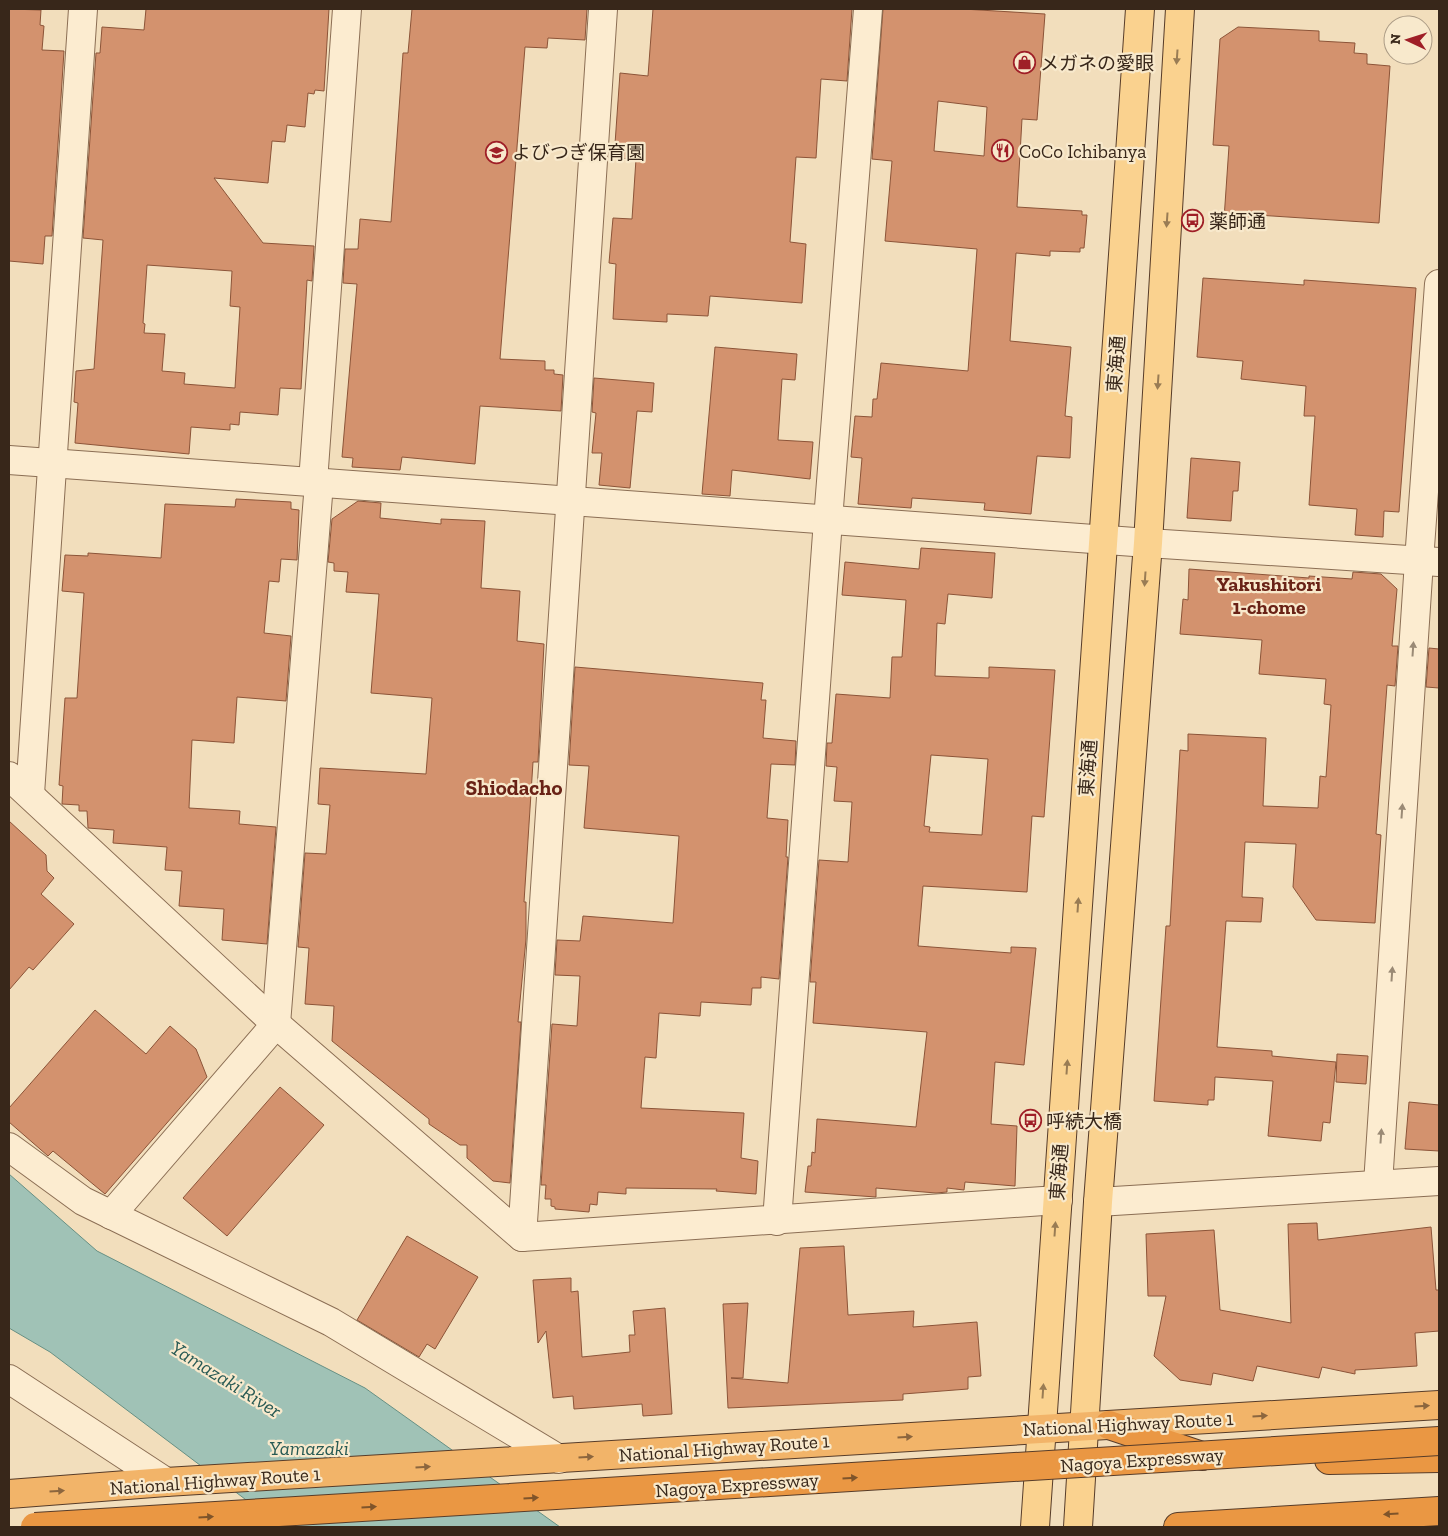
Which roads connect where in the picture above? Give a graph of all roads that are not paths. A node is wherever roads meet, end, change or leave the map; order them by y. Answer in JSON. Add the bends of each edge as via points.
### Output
{"nodes":[{"id":1,"x":82,"y":9,"type":"edge"},
{"id":2,"x":347,"y":9,"type":"edge"},
{"id":3,"x":603,"y":9,"type":"edge"},
{"id":4,"x":868,"y":9,"type":"edge"},
{"id":5,"x":1140,"y":9,"type":"edge"},
{"id":6,"x":1180,"y":9,"type":"edge"},
{"id":7,"x":1439,"y":284,"type":"edge"},
{"id":8,"x":9,"y":460,"type":"edge"},
{"id":9,"x":52,"y":463,"type":"junction"},
{"id":10,"x":316,"y":483,"type":"junction"},
{"id":11,"x":571,"y":501,"type":"junction"},
{"id":12,"x":828,"y":520,"type":"junction"},
{"id":13,"x":1104,"y":540,"type":"junction"},
{"id":14,"x":1148,"y":543,"type":"junction"},
{"id":15,"x":1429,"y":561,"type":"edge"},
{"id":16,"x":9,"y":776,"type":"edge"},
{"id":17,"x":30,"y":794,"type":"junction"},
{"id":18,"x":276,"y":1024,"type":"junction"},
{"id":19,"x":9,"y":1147,"type":"edge"},
{"id":20,"x":1439,"y":1181,"type":"edge"},
{"id":21,"x":1378,"y":1184,"type":"junction"},
{"id":22,"x":1058,"y":1200,"type":"junction"},
{"id":23,"x":1098,"y":1202,"type":"junction"},
{"id":24,"x":111,"y":1215,"type":"junction"},
{"id":25,"x":777,"y":1221,"type":"junction"},
{"id":26,"x":522,"y":1237,"type":"junction"},
{"id":27,"x":9,"y":1379,"type":"edge"},
{"id":28,"x":1439,"y":1405,"type":"edge"},
{"id":29,"x":1096,"y":1425,"type":"junction"},
{"id":30,"x":1040,"y":1429,"type":"junction"},
{"id":31,"x":1439,"y":1441,"type":"edge"},
{"id":32,"x":1439,"y":1458,"type":"edge"},
{"id":33,"x":559,"y":1459,"type":"junction"},
{"id":34,"x":166,"y":1482,"type":"junction"},
{"id":35,"x":9,"y":1494,"type":"edge"},
{"id":36,"x":1439,"y":1511,"type":"edge"},
{"id":37,"x":36,"y":1527,"type":"edge"},
{"id":38,"x":1035,"y":1527,"type":"edge"},
{"id":39,"x":1078,"y":1527,"type":"edge"},
{"id":40,"x":1178,"y":1527,"type":"edge"}],
"edges":[{"from":1,"to":9,"type":"street"},
{"from":2,"to":10,"type":"street"},
{"from":3,"to":11,"type":"street"},
{"from":4,"to":12,"type":"street"},
{"from":5,"to":13,"type":"main road","name":"東海通"},
{"from":6,"to":14,"type":"main road","one_way":true},
{"from":7,"to":15,"type":"street"},
{"from":8,"to":9,"type":"street"},
{"from":9,"to":10,"type":"street"},
{"from":9,"to":17,"type":"street"},
{"from":10,"to":11,"type":"street"},
{"from":10,"to":18,"type":"street"},
{"from":11,"to":12,"type":"street"},
{"from":11,"to":26,"type":"street"},
{"from":12,"to":13,"type":"street"},
{"from":12,"to":25,"type":"street"},
{"from":13,"to":14,"type":"street"},
{"from":22,"to":13,"type":"main road","name":"東海通","one_way":true},
{"from":14,"to":15,"type":"street"},
{"from":14,"to":23,"type":"main road","one_way":true},
{"from":21,"to":15,"type":"street","one_way":true},
{"from":16,"to":17,"type":"street"},
{"from":17,"to":18,"type":"street"},
{"from":18,"to":24,"type":"street"},
{"from":18,"to":26,"type":"street"},
{"from":19,"to":24,"type":"street","via":[[83,1201]]},
{"from":20,"to":21,"type":"street"},
{"from":21,"to":23,"type":"street"},
{"from":22,"to":25,"type":"street"},
{"from":30,"to":22,"type":"main road","name":"東海通","one_way":true},
{"from":23,"to":29,"type":"main road"},
{"from":24,"to":33,"type":"street","via":[[331,1322]]},
{"from":25,"to":26,"type":"street"},
{"from":27,"to":34,"type":"street"},
{"from":29,"to":28,"type":"highway","name":"National Highway Route 1","one_way":true},
{"from":29,"to":30,"type":"highway","name":"National Highway Route 1"},
{"from":29,"to":32,"type":"highway","via":[[1216,1461]]},
{"from":29,"to":39,"type":"main road"},
{"from":33,"to":30,"type":"highway","name":"National Highway Route 1","one_way":true},
{"from":30,"to":38,"type":"main road","name":"東海通"},
{"from":37,"to":31,"type":"highway","name":"Nagoya Expressway","one_way":true,"bridge":true},
{"from":34,"to":33,"type":"highway","name":"National Highway Route 1","one_way":true},
{"from":35,"to":34,"type":"highway","name":"National Highway Route 1","one_way":true},
{"from":36,"to":40,"type":"highway","one_way":true}]}
